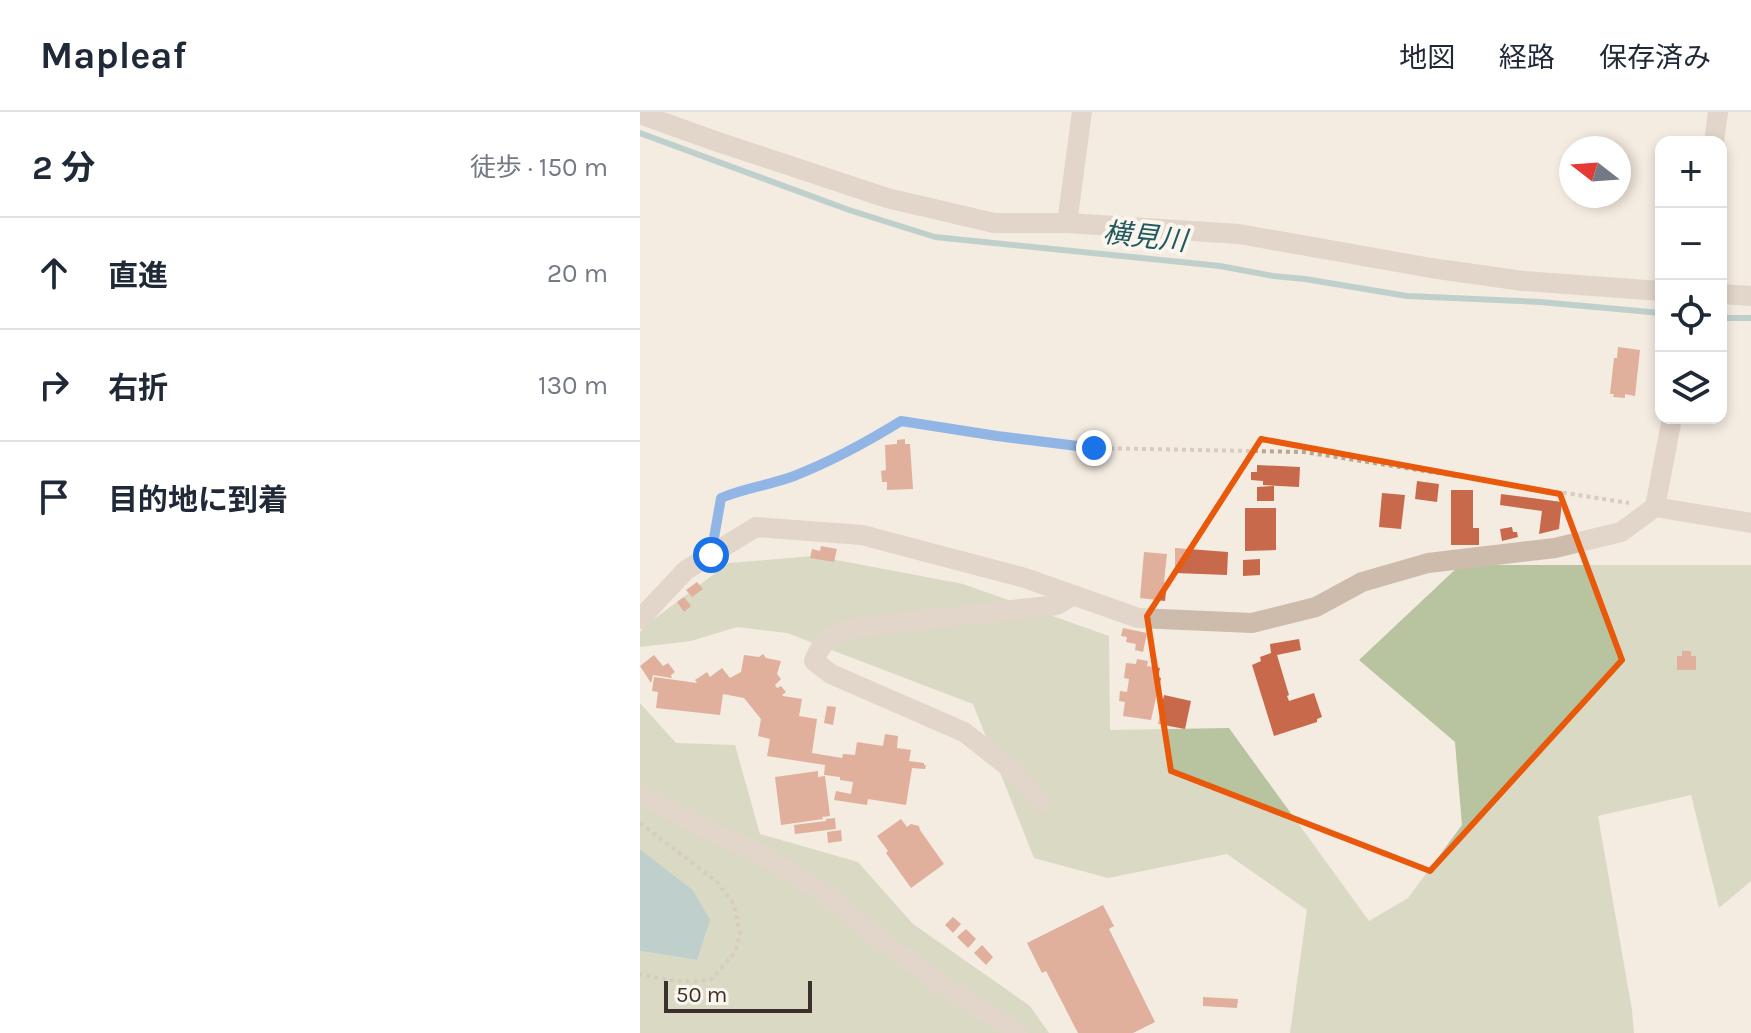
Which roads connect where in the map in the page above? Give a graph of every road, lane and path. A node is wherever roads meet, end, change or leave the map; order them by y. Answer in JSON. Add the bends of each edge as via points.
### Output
{"nodes":[{"id":1,"x":1082,"y":112,"type":"edge"},
{"id":2,"x":1718,"y":112,"type":"edge"},
{"id":3,"x":640,"y":114,"type":"edge"},
{"id":4,"x":1715,"y":136,"type":"edge"},
{"id":5,"x":1067,"y":223,"type":"junction"},
{"id":6,"x":1655,"y":291,"type":"edge"},
{"id":7,"x":1727,"y":294,"type":"edge"},
{"id":8,"x":1751,"y":296,"type":"edge"},
{"id":9,"x":1671,"y":424,"type":"edge"},
{"id":10,"x":1655,"y":507,"type":"junction"},
{"id":11,"x":1751,"y":523,"type":"edge"},
{"id":12,"x":711,"y":555,"type":"junction"},
{"id":13,"x":1074,"y":595,"type":"junction"},
{"id":14,"x":640,"y":619,"type":"edge"},
{"id":15,"x":640,"y":794,"type":"edge"},
{"id":16,"x":1041,"y":802,"type":"dead end"},
{"id":17,"x":640,"y":823,"type":"edge"},
{"id":18,"x":640,"y":974,"type":"edge"},
{"id":19,"x":1019,"y":1033,"type":"edge"}],
"edges":[{"from":1,"to":5,"type":"street"},
{"from":2,"to":4,"type":"street"},
{"from":3,"to":5,"type":"street","via":[[887,198],[994,223]]},
{"from":5,"to":6,"type":"street","via":[[1239,234],[1523,281]]},
{"from":7,"to":8,"type":"street"},
{"from":9,"to":10,"type":"street"},
{"from":10,"to":11,"type":"street"},
{"from":10,"to":12,"type":"path","via":[[1304,452],[1094,448],[901,421],[792,477],[721,498]]},
{"from":10,"to":13,"type":"street","via":[[1621,532],[1555,548],[1428,563],[1362,582],[1316,607],[1252,623],[1138,618]]},
{"from":12,"to":13,"type":"street","via":[[756,527],[862,535]]},
{"from":12,"to":14,"type":"street","via":[[686,570]]},
{"from":13,"to":16,"type":"street","via":[[1057,605],[853,628],[830,636],[814,661],[831,674],[964,732],[1015,772]]},
{"from":15,"to":19,"type":"street","via":[[760,853]]},
{"from":17,"to":18,"type":"path","via":[[716,881],[734,904],[740,934],[735,952],[712,979],[691,983]]}]}
